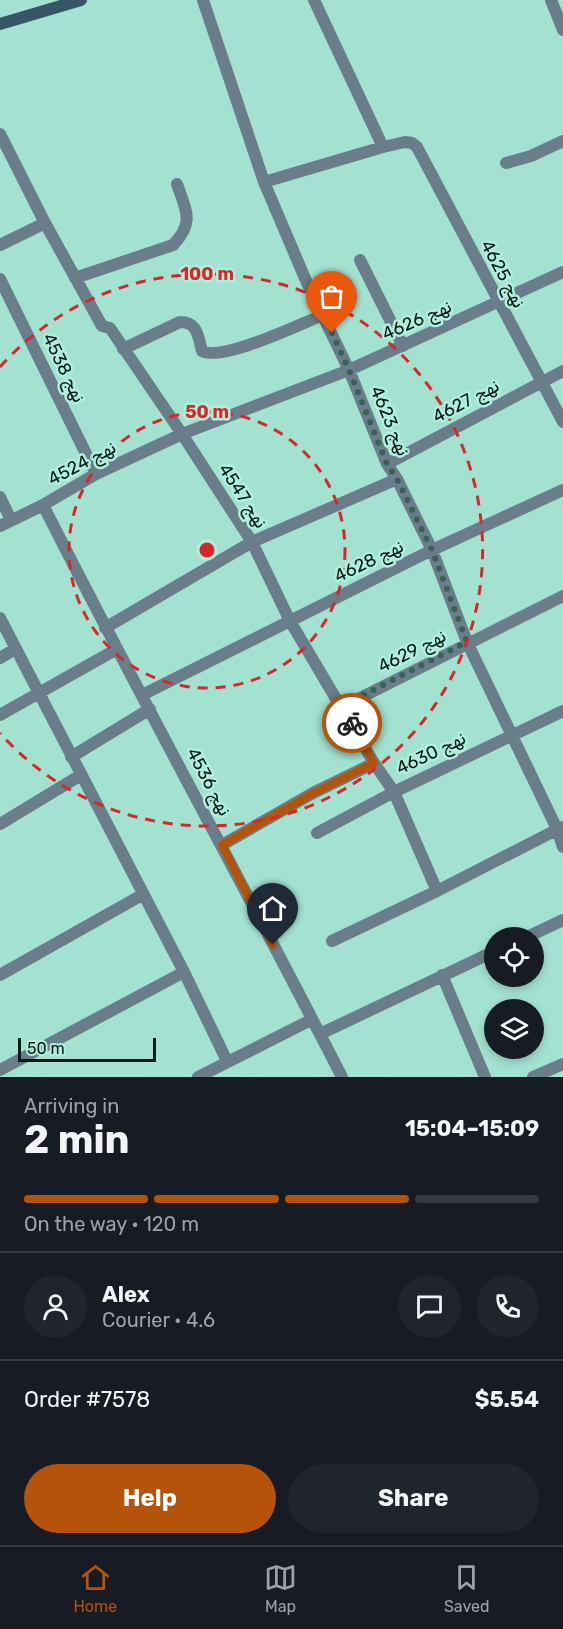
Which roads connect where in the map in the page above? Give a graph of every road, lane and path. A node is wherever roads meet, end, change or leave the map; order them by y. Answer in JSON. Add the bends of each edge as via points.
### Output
{"nodes":[{"id":1,"x":81,"y":0,"type":"edge"},
{"id":2,"x":203,"y":0,"type":"edge"},
{"id":3,"x":314,"y":0,"type":"edge"},
{"id":4,"x":551,"y":0,"type":"edge"},
{"id":5,"x":0,"y":24,"type":"edge"},
{"id":6,"x":563,"y":30,"type":"edge"},
{"id":7,"x":0,"y":134,"type":"edge"},
{"id":8,"x":563,"y":141,"type":"edge"},
{"id":9,"x":383,"y":147,"type":"junction"},
{"id":10,"x":506,"y":163,"type":"dead end"},
{"id":11,"x":264,"y":182,"type":"junction"},
{"id":12,"x":177,"y":184,"type":"dead end"},
{"id":13,"x":45,"y":224,"type":"junction"},
{"id":14,"x":0,"y":245,"type":"edge"},
{"id":15,"x":360,"y":260,"type":"dead end"},
{"id":16,"x":563,"y":272,"type":"edge"},
{"id":17,"x":75,"y":278,"type":"junction"},
{"id":18,"x":0,"y":279,"type":"edge"},
{"id":19,"x":498,"y":303,"type":"junction"},
{"id":20,"x":323,"y":315,"type":"junction"},
{"id":21,"x":404,"y":346,"type":"junction"},
{"id":22,"x":123,"y":349,"type":"junction"},
{"id":23,"x":349,"y":370,"type":"junction"},
{"id":24,"x":563,"y":370,"type":"edge"},
{"id":25,"x":540,"y":382,"type":"junction"},
{"id":26,"x":563,"y":422,"type":"edge"},
{"id":27,"x":182,"y":434,"type":"junction"},
{"id":28,"x":387,"y":464,"type":"junction"},
{"id":29,"x":96,"y":474,"type":"junction"},
{"id":30,"x":397,"y":479,"type":"junction"},
{"id":31,"x":563,"y":490,"type":"edge"},
{"id":32,"x":0,"y":497,"type":"edge"},
{"id":33,"x":43,"y":505,"type":"junction"},
{"id":34,"x":5,"y":523,"type":"edge"},
{"id":35,"x":252,"y":542,"type":"junction"},
{"id":36,"x":432,"y":550,"type":"junction"},
{"id":37,"x":563,"y":596,"type":"edge"},
{"id":38,"x":0,"y":620,"type":"edge"},
{"id":39,"x":290,"y":621,"type":"junction"},
{"id":40,"x":105,"y":628,"type":"junction"},
{"id":41,"x":467,"y":642,"type":"junction"},
{"id":42,"x":117,"y":649,"type":"junction"},
{"id":43,"x":15,"y":650,"type":"junction"},
{"id":44,"x":0,"y":658,"type":"edge"},
{"id":45,"x":39,"y":692,"type":"junction"},
{"id":46,"x":142,"y":695,"type":"junction"},
{"id":47,"x":342,"y":706,"type":"junction"},
{"id":48,"x":150,"y":709,"type":"junction"},
{"id":49,"x":563,"y":711,"type":"edge"},
{"id":50,"x":0,"y":715,"type":"edge"},
{"id":51,"x":512,"y":734,"type":"junction"},
{"id":52,"x":71,"y":757,"type":"junction"},
{"id":53,"x":374,"y":763,"type":"junction"},
{"id":54,"x":81,"y":775,"type":"junction"},
{"id":55,"x":394,"y":792,"type":"junction"},
{"id":56,"x":0,"y":824,"type":"edge"},
{"id":57,"x":560,"y":828,"type":"edge"},
{"id":58,"x":317,"y":833,"type":"dead end"},
{"id":59,"x":222,"y":845,"type":"junction"},
{"id":60,"x":563,"y":847,"type":"edge"},
{"id":61,"x":437,"y":891,"type":"junction"},
{"id":62,"x":142,"y":895,"type":"junction"},
{"id":63,"x":563,"y":920,"type":"edge"},
{"id":64,"x":544,"y":929,"type":"edge"},
{"id":65,"x":332,"y":941,"type":"dead end"},
{"id":66,"x":484,"y":956,"type":"edge"},
{"id":67,"x":184,"y":972,"type":"junction"},
{"id":68,"x":0,"y":975,"type":"edge"},
{"id":69,"x":442,"y":975,"type":"junction"},
{"id":70,"x":311,"y":1020,"type":"junction"},
{"id":71,"x":320,"y":1034,"type":"junction"},
{"id":72,"x":227,"y":1061,"type":"junction"},
{"id":73,"x":563,"y":1064,"type":"edge"},
{"id":74,"x":0,"y":1070,"type":"edge"},
{"id":75,"x":198,"y":1077,"type":"edge"},
{"id":76,"x":342,"y":1077,"type":"edge"},
{"id":77,"x":484,"y":1077,"type":"edge"},
{"id":78,"x":533,"y":1077,"type":"edge"}],
"edges":[{"from":1,"to":5,"type":"main road"},
{"from":2,"to":11,"type":"street","name":"نهج 4623"},
{"from":3,"to":9,"type":"street"},
{"from":4,"to":6,"type":"street"},
{"from":7,"to":13,"type":"street","name":"نهج 4547"},
{"from":8,"to":10,"type":"street"},
{"from":9,"to":11,"type":"street"},
{"from":9,"to":19,"type":"street","name":"نهج 4625","via":[[405,142],[417,147]]},
{"from":11,"to":20,"type":"street","name":"نهج 4623"},
{"from":12,"to":17,"type":"street","via":[[187,216],[184,233],[173,245]]},
{"from":13,"to":14,"type":"street"},
{"from":13,"to":17,"type":"street","name":"نهج 4547"},
{"from":15,"to":21,"type":"street"},
{"from":16,"to":19,"type":"street","name":"نهج 4626"},
{"from":17,"to":22,"type":"street","name":"نهج 4547","via":[[102,326],[110,328]]},
{"from":18,"to":29,"type":"street","name":"نهج 4538"},
{"from":19,"to":21,"type":"street","name":"نهج 4626"},
{"from":19,"to":25,"type":"street","name":"نهج 4625"},
{"from":20,"to":22,"type":"street","via":[[214,355],[202,351],[195,327],[189,322],[180,322]]},
{"from":20,"to":23,"type":"street","name":"نهج 4623"},
{"from":21,"to":23,"type":"street","name":"نهج 4626"},
{"from":22,"to":27,"type":"street","name":"نهج 4547"},
{"from":23,"to":27,"type":"street","name":"نهج 4626"},
{"from":23,"to":28,"type":"street","name":"نهج 4623"},
{"from":24,"to":25,"type":"street","name":"نهج 4627"},
{"from":25,"to":26,"type":"street","name":"نهج 4625"},
{"from":25,"to":28,"type":"street","name":"نهج 4627"},
{"from":27,"to":29,"type":"street","name":"نهج 4524"},
{"from":27,"to":35,"type":"street","name":"نهج 4547"},
{"from":28,"to":30,"type":"street","name":"نهج 4623"},
{"from":29,"to":33,"type":"street","name":"نهج 4524"},
{"from":30,"to":35,"type":"street"},
{"from":30,"to":36,"type":"street","name":"نهج 4623"},
{"from":31,"to":36,"type":"street","name":"نهج 4628"},
{"from":32,"to":34,"type":"street"},
{"from":33,"to":34,"type":"street","name":"نهج 4524"},
{"from":33,"to":40,"type":"street","name":"نهج 4536"},
{"from":35,"to":39,"type":"street","name":"نهج 4547"},
{"from":35,"to":40,"type":"street"},
{"from":36,"to":39,"type":"street","name":"نهج 4628"},
{"from":36,"to":41,"type":"street","name":"نهج 4623"},
{"from":37,"to":41,"type":"street","name":"نهج 4629"},
{"from":38,"to":43,"type":"street"},
{"from":39,"to":46,"type":"street","name":"نهج 4628"},
{"from":39,"to":47,"type":"street","name":"نهج 4547"},
{"from":40,"to":42,"type":"street","name":"نهج 4536"},
{"from":41,"to":47,"type":"street","name":"نهج 4629"},
{"from":41,"to":51,"type":"street","name":"نهج 4623"},
{"from":42,"to":45,"type":"street"},
{"from":42,"to":46,"type":"street","name":"نهج 4536"},
{"from":43,"to":44,"type":"street"},
{"from":43,"to":45,"type":"street"},
{"from":45,"to":50,"type":"street"},
{"from":45,"to":52,"type":"street"},
{"from":46,"to":48,"type":"street","name":"نهج 4536"},
{"from":47,"to":53,"type":"street","name":"نهج 4547"},
{"from":48,"to":52,"type":"street"},
{"from":48,"to":59,"type":"street","name":"نهج 4536"},
{"from":49,"to":51,"type":"street","name":"نهج 4630"},
{"from":51,"to":55,"type":"street","name":"نهج 4630"},
{"from":51,"to":57,"type":"street","name":"نهج 4623"},
{"from":52,"to":54,"type":"street"},
{"from":53,"to":55,"type":"street","name":"نهج 4547"},
{"from":53,"to":59,"type":"street"},
{"from":54,"to":56,"type":"street"},
{"from":54,"to":62,"type":"street"},
{"from":55,"to":58,"type":"street","name":"نهج 4630"},
{"from":55,"to":61,"type":"street","name":"نهج 4547"},
{"from":57,"to":60,"type":"street","name":"نهج 4623"},
{"from":57,"to":61,"type":"street"},
{"from":59,"to":70,"type":"street","name":"نهج 4536"},
{"from":61,"to":65,"type":"street"},
{"from":62,"to":67,"type":"street"},
{"from":62,"to":68,"type":"street"},
{"from":63,"to":64,"type":"street"},
{"from":66,"to":69,"type":"street"},
{"from":67,"to":72,"type":"street"},
{"from":67,"to":74,"type":"street"},
{"from":69,"to":71,"type":"street"},
{"from":69,"to":77,"type":"street"},
{"from":70,"to":71,"type":"street","name":"نهج 4536"},
{"from":70,"to":72,"type":"street"},
{"from":71,"to":76,"type":"street","name":"نهج 4536"},
{"from":72,"to":75,"type":"street"},
{"from":73,"to":78,"type":"street"}]}
